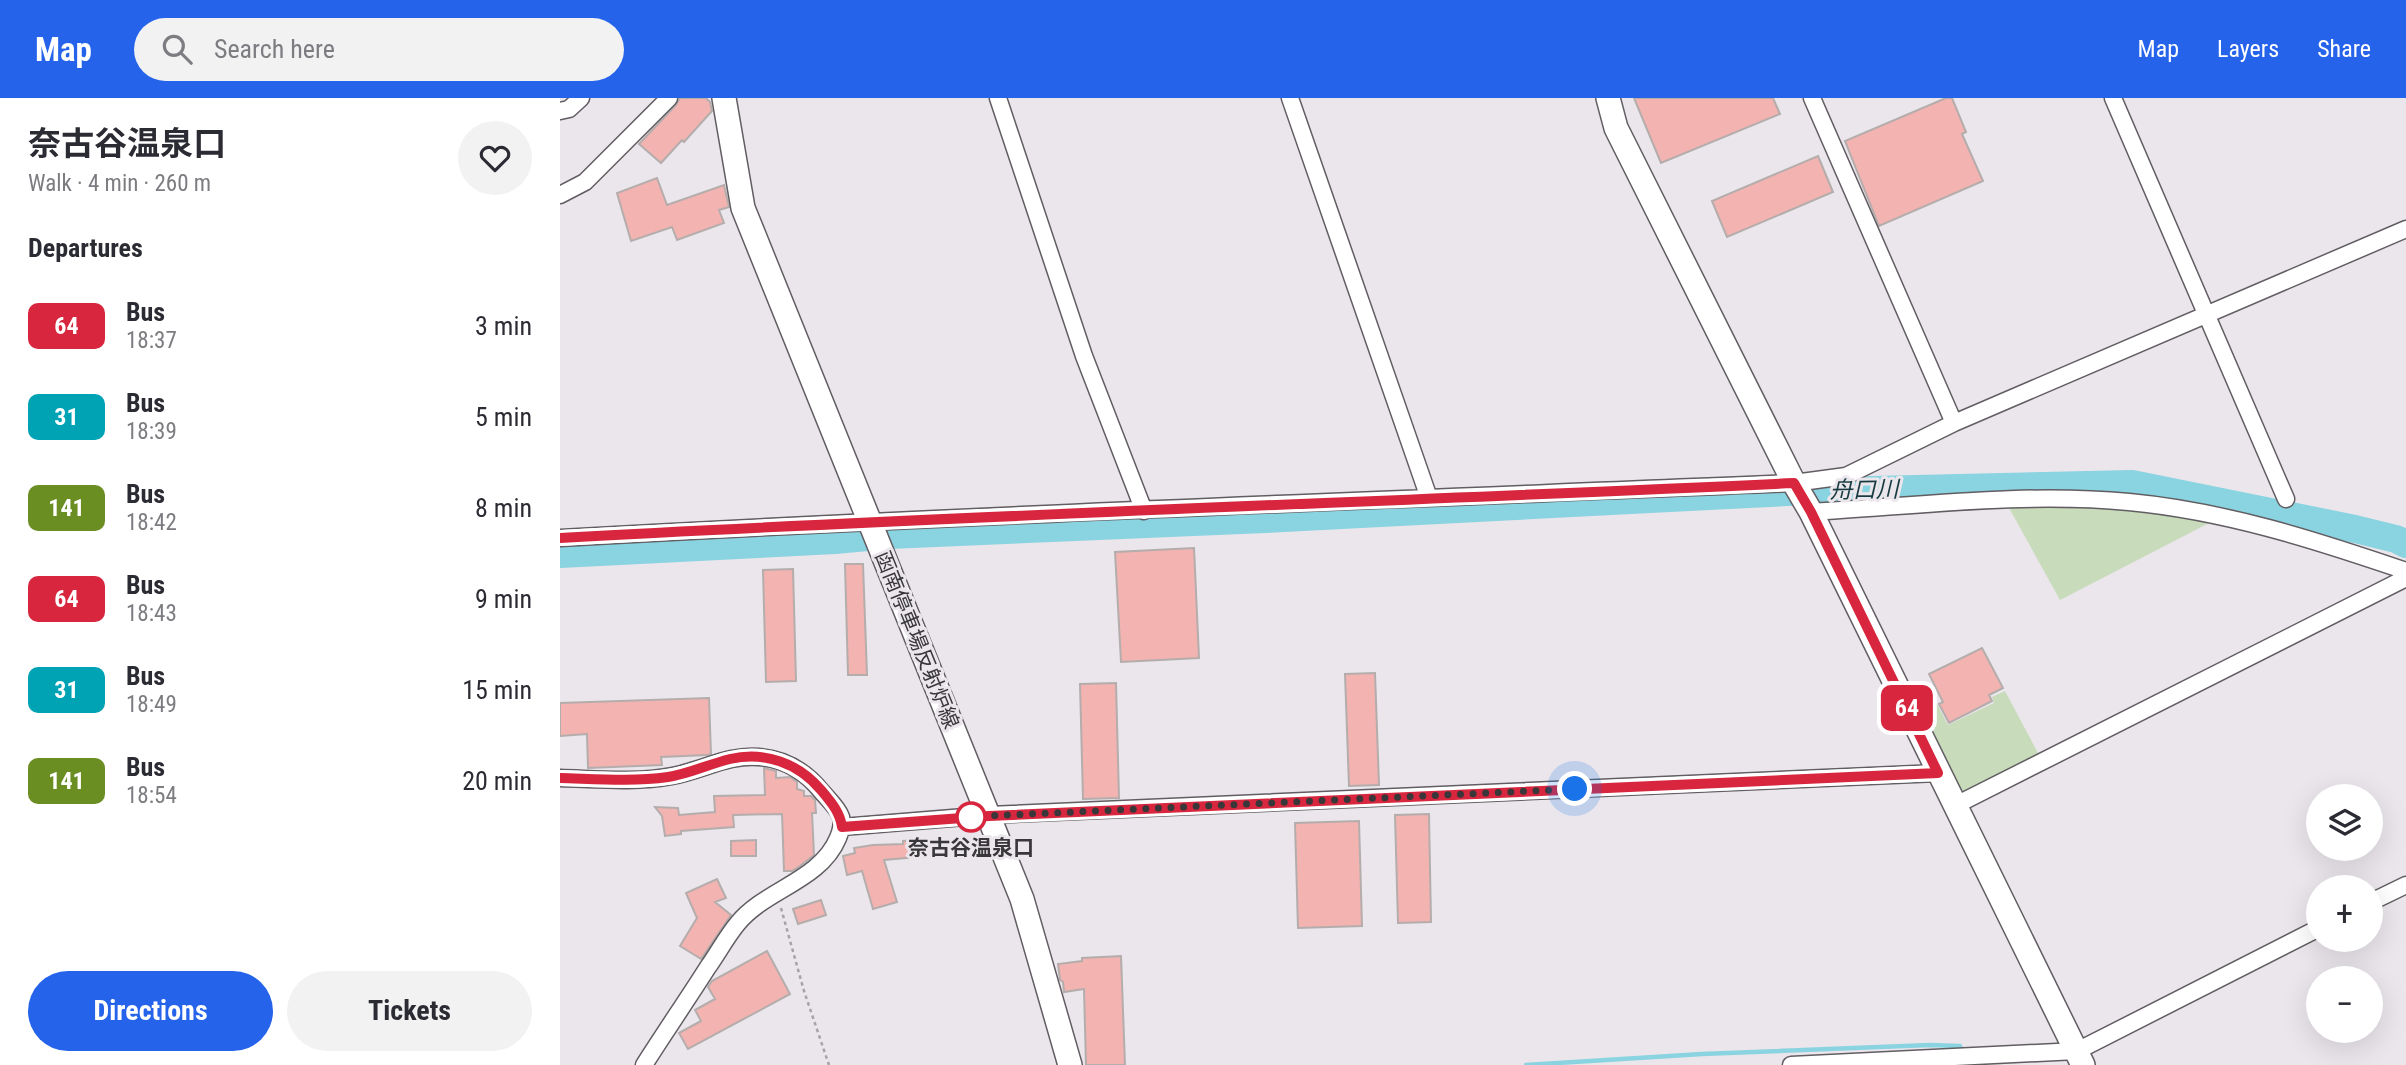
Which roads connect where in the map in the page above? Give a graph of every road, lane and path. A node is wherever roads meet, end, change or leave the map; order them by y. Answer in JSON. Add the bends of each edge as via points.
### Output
{"nodes":[{"id":1,"x":580,"y":98,"type":"edge"},
{"id":2,"x":669,"y":98,"type":"edge"},
{"id":3,"x":724,"y":98,"type":"edge"},
{"id":4,"x":998,"y":98,"type":"edge"},
{"id":5,"x":1290,"y":98,"type":"edge"},
{"id":6,"x":1608,"y":98,"type":"edge"},
{"id":7,"x":1812,"y":98,"type":"edge"},
{"id":8,"x":2113,"y":98,"type":"edge"},
{"id":9,"x":560,"y":111,"type":"edge"},
{"id":10,"x":560,"y":195,"type":"edge"},
{"id":11,"x":2406,"y":229,"type":"edge"},
{"id":12,"x":2207,"y":316,"type":"junction"},
{"id":13,"x":1954,"y":423,"type":"junction"},
{"id":14,"x":1794,"y":483,"type":"junction"},
{"id":15,"x":1429,"y":498,"type":"junction"},
{"id":16,"x":2286,"y":499,"type":"dead end"},
{"id":17,"x":1144,"y":511,"type":"junction"},
{"id":18,"x":1811,"y":512,"type":"junction"},
{"id":19,"x":873,"y":532,"type":"junction"},
{"id":20,"x":560,"y":538,"type":"edge"},
{"id":21,"x":2406,"y":571,"type":"edge"},
{"id":22,"x":2406,"y":579,"type":"edge"},
{"id":23,"x":1938,"y":773,"type":"junction"},
{"id":24,"x":560,"y":778,"type":"edge"},
{"id":25,"x":1956,"y":805,"type":"junction"},
{"id":26,"x":989,"y":816,"type":"junction"},
{"id":27,"x":842,"y":827,"type":"junction"},
{"id":28,"x":2406,"y":885,"type":"edge"},
{"id":29,"x":777,"y":893,"type":"junction"},
{"id":30,"x":2383,"y":896,"type":"edge"},
{"id":31,"x":2306,"y":935,"type":"edge"},
{"id":32,"x":2080,"y":1058,"type":"edge"},
{"id":33,"x":644,"y":1065,"type":"edge"},
{"id":34,"x":829,"y":1065,"type":"edge"},
{"id":35,"x":1070,"y":1065,"type":"edge"},
{"id":36,"x":1791,"y":1065,"type":"edge"}],
"edges":[{"from":1,"to":9,"type":"street"},
{"from":2,"to":10,"type":"street","via":[[585,182]]},
{"from":3,"to":19,"type":"street","name":"函南停車場反射炉線","via":[[743,208]]},
{"from":4,"to":17,"type":"street","via":[[1084,356]]},
{"from":5,"to":15,"type":"street"},
{"from":6,"to":14,"type":"street","via":[[1616,128]]},
{"from":7,"to":13,"type":"street"},
{"from":8,"to":12,"type":"street"},
{"from":11,"to":12,"type":"street"},
{"from":12,"to":13,"type":"street"},
{"from":12,"to":16,"type":"street"},
{"from":13,"to":14,"type":"street","via":[[1846,476]]},
{"from":14,"to":15,"type":"street"},
{"from":14,"to":18,"type":"street"},
{"from":15,"to":17,"type":"street"},
{"from":17,"to":19,"type":"street"},
{"from":18,"to":21,"type":"street","via":[[2031,499],[2129,502],[2235,518]]},
{"from":18,"to":23,"type":"street"},
{"from":19,"to":20,"type":"street"},
{"from":19,"to":26,"type":"street","name":"函南停車場反射炉線"},
{"from":22,"to":25,"type":"street"},
{"from":23,"to":25,"type":"street"},
{"from":23,"to":26,"type":"street"},
{"from":24,"to":27,"type":"street","via":[[669,777],[731,759],[764,757],[786,762],[814,781],[841,815]]},
{"from":25,"to":32,"type":"street"},
{"from":26,"to":27,"type":"street"},
{"from":26,"to":35,"type":"street","name":"函南停車場反射炉線","via":[[1022,899]]},
{"from":27,"to":29,"type":"street","via":[[825,858]]},
{"from":28,"to":30,"type":"street"},
{"from":29,"to":33,"type":"street","via":[[738,923]]},
{"from":29,"to":34,"type":"path"},
{"from":31,"to":32,"type":"street"},
{"from":32,"to":36,"type":"street"}]}
